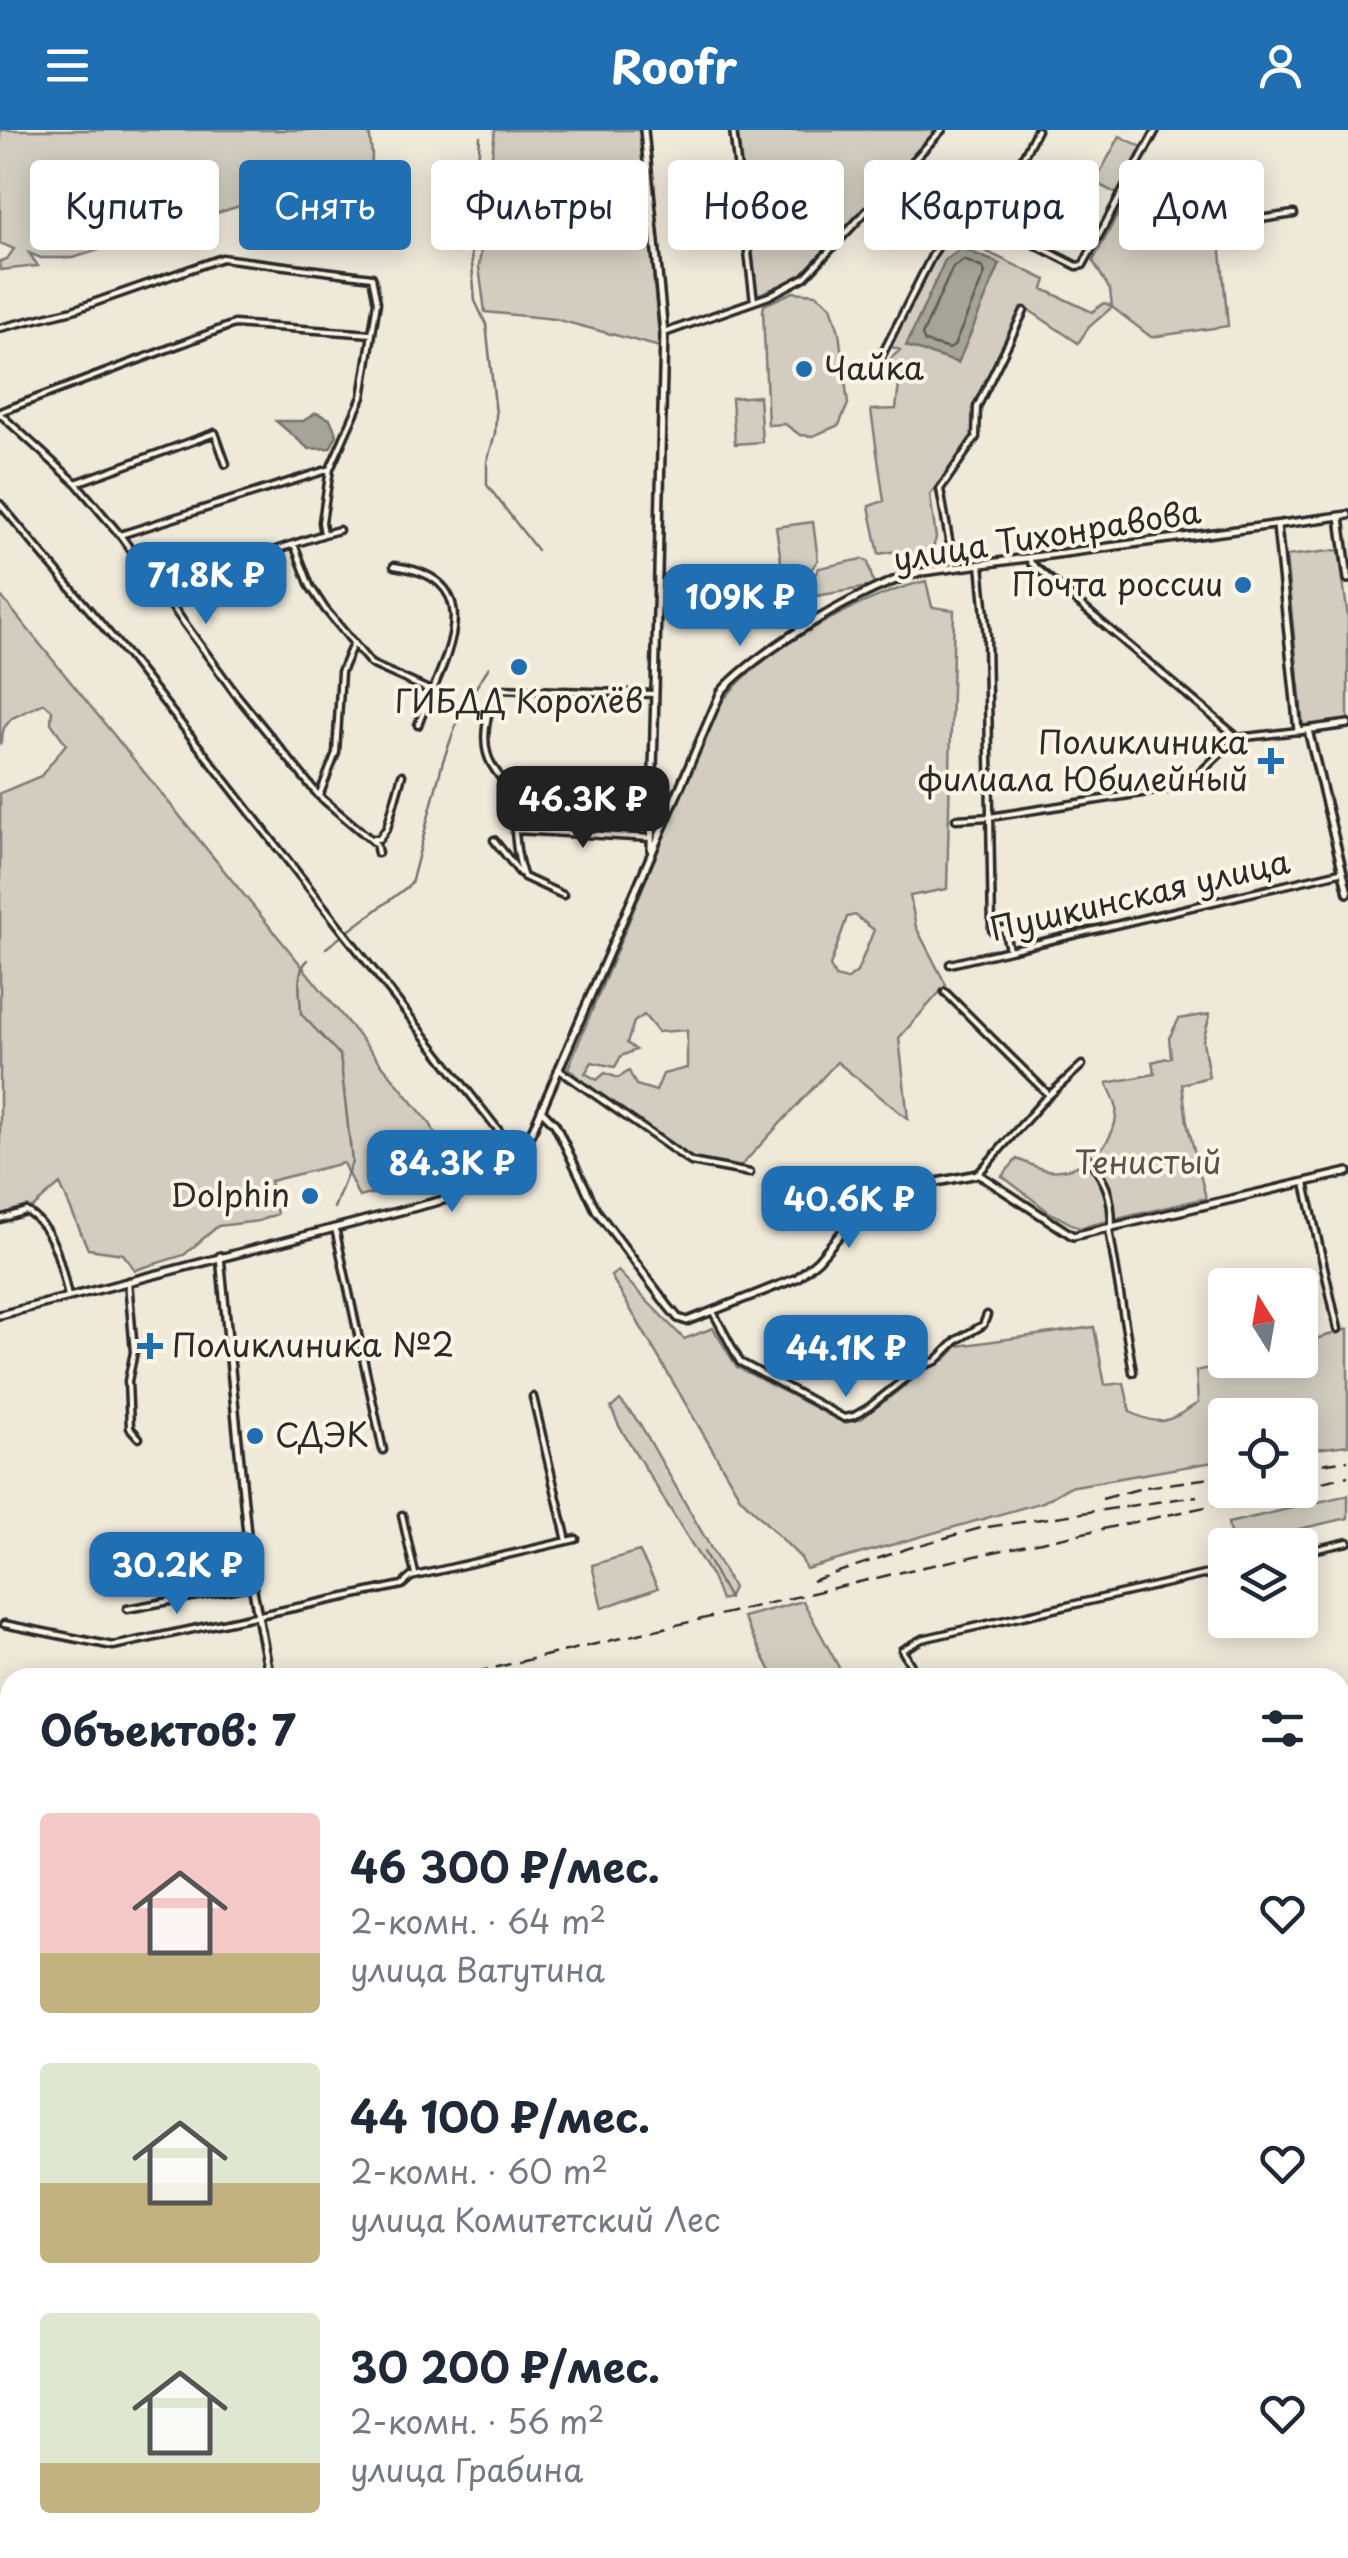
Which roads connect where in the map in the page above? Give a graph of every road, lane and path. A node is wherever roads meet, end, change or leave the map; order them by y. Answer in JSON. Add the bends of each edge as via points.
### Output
{"nodes":[{"id":1,"x":644,"y":130,"type":"edge"},
{"id":2,"x":733,"y":130,"type":"edge"},
{"id":3,"x":942,"y":130,"type":"edge"},
{"id":4,"x":1037,"y":130,"type":"edge"},
{"id":5,"x":1156,"y":130,"type":"edge"},
{"id":6,"x":1022,"y":160,"type":"edge"},
{"id":7,"x":1141,"y":160,"type":"edge"},
{"id":8,"x":1119,"y":202,"type":"edge"},
{"id":9,"x":1294,"y":214,"type":"dead end"},
{"id":10,"x":1264,"y":218,"type":"edge"},
{"id":11,"x":1099,"y":239,"type":"edge"},
{"id":12,"x":937,"y":250,"type":"edge"},
{"id":13,"x":1047,"y":250,"type":"edge"},
{"id":14,"x":1093,"y":250,"type":"edge"},
{"id":15,"x":754,"y":301,"type":"junction"},
{"id":16,"x":1024,"y":311,"type":"dead end"},
{"id":17,"x":0,"y":328,"type":"edge"},
{"id":18,"x":664,"y":333,"type":"junction"},
{"id":19,"x":372,"y":334,"type":"junction"},
{"id":20,"x":881,"y":356,"type":"dead end"},
{"id":21,"x":0,"y":413,"type":"edge"},
{"id":22,"x":226,"y":464,"type":"dead end"},
{"id":23,"x":330,"y":470,"type":"junction"},
{"id":24,"x":76,"y":483,"type":"junction"},
{"id":25,"x":0,"y":504,"type":"edge"},
{"id":26,"x":1340,"y":516,"type":"junction"},
{"id":27,"x":1348,"y":516,"type":"edge"},
{"id":28,"x":1277,"y":525,"type":"junction"},
{"id":29,"x":338,"y":530,"type":"dead end"},
{"id":30,"x":324,"y":534,"type":"junction"},
{"id":31,"x":120,"y":536,"type":"junction"},
{"id":32,"x":294,"y":544,"type":"junction"},
{"id":33,"x":1029,"y":558,"type":"junction"},
{"id":34,"x":980,"y":564,"type":"junction"},
{"id":35,"x":394,"y":566,"type":"dead end"},
{"id":36,"x":954,"y":568,"type":"junction"},
{"id":37,"x":1347,"y":568,"type":"edge"},
{"id":38,"x":1348,"y":579,"type":"edge"},
{"id":39,"x":158,"y":589,"type":"junction"},
{"id":40,"x":353,"y":644,"type":"junction"},
{"id":41,"x":431,"y":691,"type":"junction"},
{"id":42,"x":654,"y":694,"type":"junction"},
{"id":43,"x":1348,"y":724,"type":"edge"},
{"id":44,"x":418,"y":725,"type":"dead end"},
{"id":45,"x":1308,"y":730,"type":"junction"},
{"id":46,"x":1298,"y":731,"type":"junction"},
{"id":47,"x":1238,"y":738,"type":"junction"},
{"id":48,"x":402,"y":775,"type":"dead end"},
{"id":49,"x":319,"y":796,"type":"junction"},
{"id":50,"x":990,"y":817,"type":"junction"},
{"id":51,"x":652,"y":818,"type":"junction"},
{"id":52,"x":666,"y":818,"type":"junction"},
{"id":53,"x":956,"y":818,"type":"dead end"},
{"id":54,"x":517,"y":830,"type":"junction"},
{"id":55,"x":370,"y":838,"type":"junction"},
{"id":56,"x":651,"y":838,"type":"junction"},
{"id":57,"x":494,"y":840,"type":"dead end"},
{"id":58,"x":378,"y":853,"type":"dead end"},
{"id":59,"x":651,"y":853,"type":"junction"},
{"id":60,"x":1348,"y":866,"type":"edge"},
{"id":61,"x":1340,"y":870,"type":"junction"},
{"id":62,"x":524,"y":876,"type":"junction"},
{"id":63,"x":1348,"y":893,"type":"edge"},
{"id":64,"x":563,"y":895,"type":"dead end"},
{"id":65,"x":1009,"y":949,"type":"junction"},
{"id":66,"x":950,"y":964,"type":"dead end"},
{"id":67,"x":944,"y":992,"type":"dead end"},
{"id":68,"x":1082,"y":1065,"type":"dead end"},
{"id":69,"x":558,"y":1069,"type":"junction"},
{"id":70,"x":1049,"y":1095,"type":"junction"},
{"id":71,"x":541,"y":1110,"type":"junction"},
{"id":72,"x":1086,"y":1155,"type":"dead end"},
{"id":73,"x":518,"y":1156,"type":"junction"},
{"id":74,"x":750,"y":1172,"type":"dead end"},
{"id":75,"x":1348,"y":1172,"type":"edge"},
{"id":76,"x":978,"y":1174,"type":"junction"},
{"id":77,"x":1305,"y":1182,"type":"junction"},
{"id":78,"x":0,"y":1218,"type":"edge"},
{"id":79,"x":335,"y":1228,"type":"junction"},
{"id":80,"x":1110,"y":1228,"type":"junction"},
{"id":81,"x":220,"y":1256,"type":"junction"},
{"id":82,"x":128,"y":1281,"type":"junction"},
{"id":83,"x":68,"y":1297,"type":"junction"},
{"id":84,"x":714,"y":1312,"type":"junction"},
{"id":85,"x":0,"y":1314,"type":"edge"},
{"id":86,"x":987,"y":1315,"type":"dead end"},
{"id":87,"x":1338,"y":1330,"type":"dead end"},
{"id":88,"x":1133,"y":1372,"type":"dead end"},
{"id":89,"x":533,"y":1397,"type":"dead end"},
{"id":90,"x":139,"y":1438,"type":"dead end"},
{"id":91,"x":383,"y":1450,"type":"dead end"},
{"id":92,"x":402,"y":1516,"type":"dead end"},
{"id":93,"x":576,"y":1540,"type":"dead end"},
{"id":94,"x":567,"y":1541,"type":"junction"},
{"id":95,"x":1348,"y":1542,"type":"edge"},
{"id":96,"x":1318,"y":1549,"type":"edge"},
{"id":97,"x":1208,"y":1574,"type":"edge"},
{"id":98,"x":415,"y":1576,"type":"junction"},
{"id":99,"x":252,"y":1585,"type":"junction"},
{"id":100,"x":127,"y":1609,"type":"dead end"},
{"id":101,"x":257,"y":1617,"type":"junction"},
{"id":102,"x":4,"y":1624,"type":"dead end"},
{"id":103,"x":268,"y":1668,"type":"edge"},
{"id":104,"x":912,"y":1668,"type":"edge"}],
"edges":[{"from":1,"to":18,"type":"street"},
{"from":2,"to":15,"type":"street"},
{"from":3,"to":15,"type":"street","via":[[805,277]]},
{"from":4,"to":6,"type":"street"},
{"from":5,"to":7,"type":"street"},
{"from":8,"to":11,"type":"street"},
{"from":9,"to":10,"type":"street"},
{"from":12,"to":20,"type":"street"},
{"from":13,"to":14,"type":"street","via":[[1079,266]]},
{"from":15,"to":18,"type":"street"},
{"from":16,"to":36,"type":"street","via":[[977,407],[976,437],[940,488]]},
{"from":17,"to":19,"type":"street","via":[[74,310],[222,258],[372,277]]},
{"from":18,"to":42,"type":"street"},
{"from":19,"to":21,"type":"street","via":[[234,324]]},
{"from":19,"to":23,"type":"street","via":[[362,397]]},
{"from":21,"to":24,"type":"street"},
{"from":22,"to":24,"type":"street","via":[[215,434]]},
{"from":23,"to":30,"type":"street"},
{"from":23,"to":31,"type":"street"},
{"from":24,"to":31,"type":"street"},
{"from":25,"to":73,"type":"street","via":[[128,656]]},
{"from":26,"to":27,"type":"street","name":"улица Тихонравова"},
{"from":26,"to":28,"type":"street","name":"улица Тихонравова"},
{"from":26,"to":37,"type":"street"},
{"from":28,"to":33,"type":"street","name":"улица Тихонравова"},
{"from":28,"to":46,"type":"street"},
{"from":29,"to":30,"type":"street"},
{"from":30,"to":32,"type":"street"},
{"from":31,"to":39,"type":"street"},
{"from":32,"to":39,"type":"street"},
{"from":32,"to":40,"type":"street","via":[[310,586]]},
{"from":33,"to":34,"type":"street","name":"улица Тихонравова"},
{"from":33,"to":47,"type":"street"},
{"from":34,"to":36,"type":"street","name":"улица Тихонравова"},
{"from":34,"to":50,"type":"street"},
{"from":35,"to":41,"type":"street","via":[[442,583],[453,597],[456,614]]},
{"from":36,"to":52,"type":"street","name":"улица Тихонравова","via":[[876,587],[751,662],[712,708]]},
{"from":37,"to":38,"type":"street"},
{"from":39,"to":49,"type":"street"},
{"from":40,"to":41,"type":"street","via":[[370,664]]},
{"from":40,"to":49,"type":"street","via":[[341,672],[336,753]]},
{"from":41,"to":44,"type":"street"},
{"from":42,"to":51,"type":"street"},
{"from":42,"to":54,"type":"street","via":[[498,689],[486,745],[509,792]]},
{"from":43,"to":45,"type":"street"},
{"from":45,"to":46,"type":"street"},
{"from":45,"to":61,"type":"street"},
{"from":46,"to":47,"type":"street"},
{"from":47,"to":50,"type":"street","via":[[1186,786]]},
{"from":48,"to":55,"type":"street","via":[[386,828],[379,839]]},
{"from":49,"to":55,"type":"street"},
{"from":50,"to":53,"type":"street"},
{"from":50,"to":65,"type":"street","via":[[992,930],[1004,929]]},
{"from":51,"to":52,"type":"street","via":[[658,824]]},
{"from":51,"to":56,"type":"street"},
{"from":52,"to":59,"type":"street","name":"улица Тихонравова"},
{"from":54,"to":56,"type":"street"},
{"from":54,"to":62,"type":"street"},
{"from":55,"to":58,"type":"street"},
{"from":56,"to":59,"type":"street"},
{"from":57,"to":62,"type":"street"},
{"from":59,"to":69,"type":"street","name":"улица Тихонравова"},
{"from":60,"to":61,"type":"street","name":"Пушкинская улица"},
{"from":61,"to":63,"type":"street"},
{"from":61,"to":65,"type":"street","name":"Пушкинская улица"},
{"from":62,"to":64,"type":"street"},
{"from":65,"to":66,"type":"street","name":"Пушкинская улица"},
{"from":67,"to":70,"type":"street"},
{"from":68,"to":70,"type":"street"},
{"from":69,"to":71,"type":"street","name":"улица Тихонравова"},
{"from":69,"to":74,"type":"street","via":[[691,1162]]},
{"from":70,"to":76,"type":"street"},
{"from":71,"to":73,"type":"street","name":"улица Тихонравова"},
{"from":71,"to":84,"type":"street","via":[[555,1124],[596,1210],[678,1318]]},
{"from":72,"to":80,"type":"street","via":[[1106,1183]]},
{"from":73,"to":79,"type":"street","via":[[471,1190]]},
{"from":75,"to":77,"type":"street"},
{"from":76,"to":80,"type":"street","via":[[1076,1236]]},
{"from":76,"to":84,"type":"street","via":[[875,1194],[807,1271]]},
{"from":77,"to":80,"type":"street"},
{"from":77,"to":87,"type":"street"},
{"from":78,"to":83,"type":"street","via":[[33,1214],[59,1256]]},
{"from":79,"to":81,"type":"street"},
{"from":79,"to":91,"type":"street"},
{"from":80,"to":88,"type":"street"},
{"from":81,"to":82,"type":"street"},
{"from":81,"to":99,"type":"street"},
{"from":82,"to":83,"type":"street"},
{"from":82,"to":90,"type":"street","via":[[134,1352],[130,1428]]},
{"from":83,"to":85,"type":"street"},
{"from":84,"to":86,"type":"street","via":[[740,1362],[844,1418],[936,1360]]},
{"from":89,"to":94,"type":"street"},
{"from":92,"to":98,"type":"street"},
{"from":93,"to":94,"type":"street"},
{"from":94,"to":98,"type":"street"},
{"from":95,"to":96,"type":"street"},
{"from":97,"to":104,"type":"street","via":[[922,1639],[902,1650]]},
{"from":98,"to":101,"type":"street","via":[[402,1585]]},
{"from":99,"to":100,"type":"street"},
{"from":99,"to":101,"type":"street"},
{"from":101,"to":102,"type":"street","via":[[113,1646]]},
{"from":101,"to":103,"type":"street"}]}
